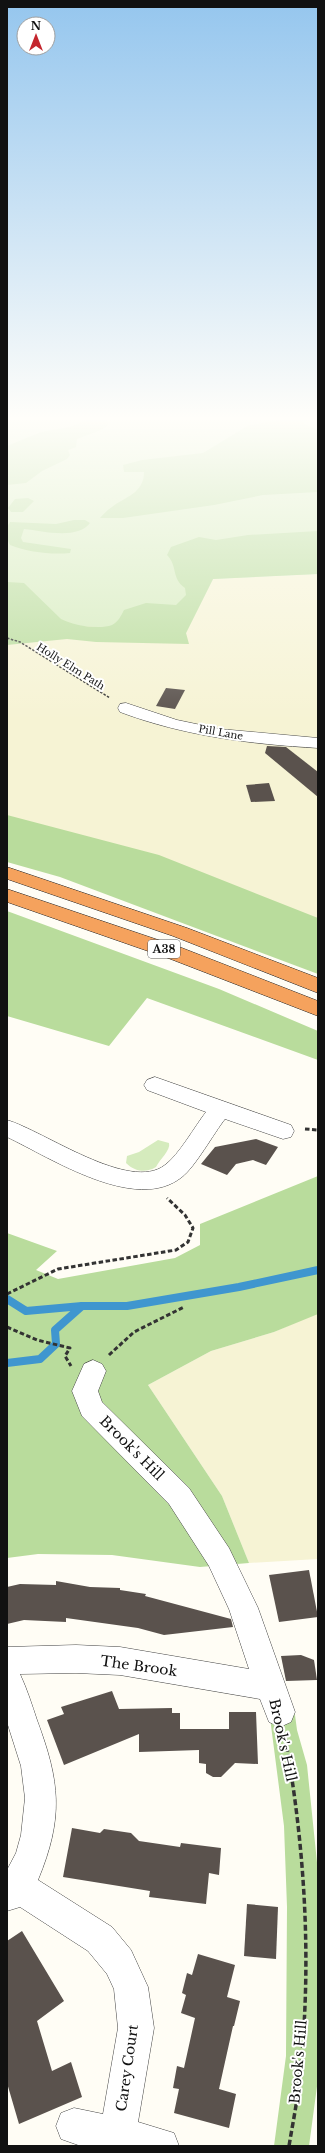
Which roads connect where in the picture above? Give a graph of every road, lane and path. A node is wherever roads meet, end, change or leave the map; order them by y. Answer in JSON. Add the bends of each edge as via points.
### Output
{"nodes":[{"id":1,"x":7,"y":638,"type":"edge"},
{"id":2,"x":126,"y":708,"type":"joint"},
{"id":3,"x":318,"y":743,"type":"edge"},
{"id":4,"x":7,"y":874,"type":"edge"},
{"id":5,"x":7,"y":894,"type":"edge"},
{"id":6,"x":318,"y":986,"type":"edge"},
{"id":7,"x":318,"y":1009,"type":"edge"},
{"id":8,"x":155,"y":1085,"type":"dead end"},
{"id":9,"x":220,"y":1108,"type":"junction"},
{"id":10,"x":7,"y":1128,"type":"edge"},
{"id":11,"x":283,"y":1130,"type":"dead end"},
{"id":12,"x":158,"y":1180,"type":"junction"},
{"id":13,"x":7,"y":1294,"type":"edge"},
{"id":14,"x":184,"y":1307,"type":"dead end"},
{"id":15,"x":7,"y":1327,"type":"edge"},
{"id":16,"x":70,"y":1348,"type":"dead end"},
{"id":17,"x":93,"y":1371,"type":"joint"},
{"id":18,"x":7,"y":1661,"type":"edge"},
{"id":19,"x":7,"y":1679,"type":"edge"},
{"id":20,"x":276,"y":1700,"type":"junction"},
{"id":21,"x":12,"y":1891,"type":"edge"},
{"id":22,"x":74,"y":2126,"type":"dead end"},
{"id":23,"x":117,"y":2136,"type":"junction"},
{"id":24,"x":161,"y":2146,"type":"edge"},
{"id":25,"x":288,"y":2146,"type":"edge"}],
"edges":[{"from":1,"to":2,"type":"path","name":"Holly Elm Path","via":[[20,642]]},
{"from":2,"to":3,"type":"street","name":"Pill Lane","via":[[158,720],[223,733],[272,741]]},
{"from":4,"to":6,"type":"highway","number":"A38","via":[[180,932]]},
{"from":5,"to":7,"type":"highway","number":"A38","via":[[175,953]]},
{"from":8,"to":9,"type":"street"},
{"from":9,"to":11,"type":"street"},
{"from":9,"to":12,"type":"street","via":[[173,1173]]},
{"from":10,"to":12,"type":"street","via":[[49,1150],[123,1180]]},
{"from":12,"to":13,"type":"path","via":[[169,1202],[185,1215],[193,1228],[188,1242],[176,1250],[58,1270]]},
{"from":14,"to":17,"type":"path","via":[[134,1332]]},
{"from":15,"to":16,"type":"path","via":[[37,1340]]},
{"from":17,"to":20,"type":"street","name":"Brook's Hill","via":[[85,1391],[91,1408],[179,1496],[219,1557],[243,1608]]},
{"from":18,"to":20,"type":"street","name":"The Brook","via":[[46,1658],[100,1659],[151,1666]]},
{"from":19,"to":21,"type":"street","via":[[38,1768],[41,1812],[32,1861]]},
{"from":20,"to":25,"type":"path","name":"Brook's Hill","via":[[291,1766],[299,1827],[304,1963],[301,2066]]},
{"from":21,"to":23,"type":"street","name":"Carey Court","via":[[100,1939],[119,1962],[131,1987],[136,2028]]},
{"from":22,"to":23,"type":"street"},
{"from":23,"to":24,"type":"street"}]}
